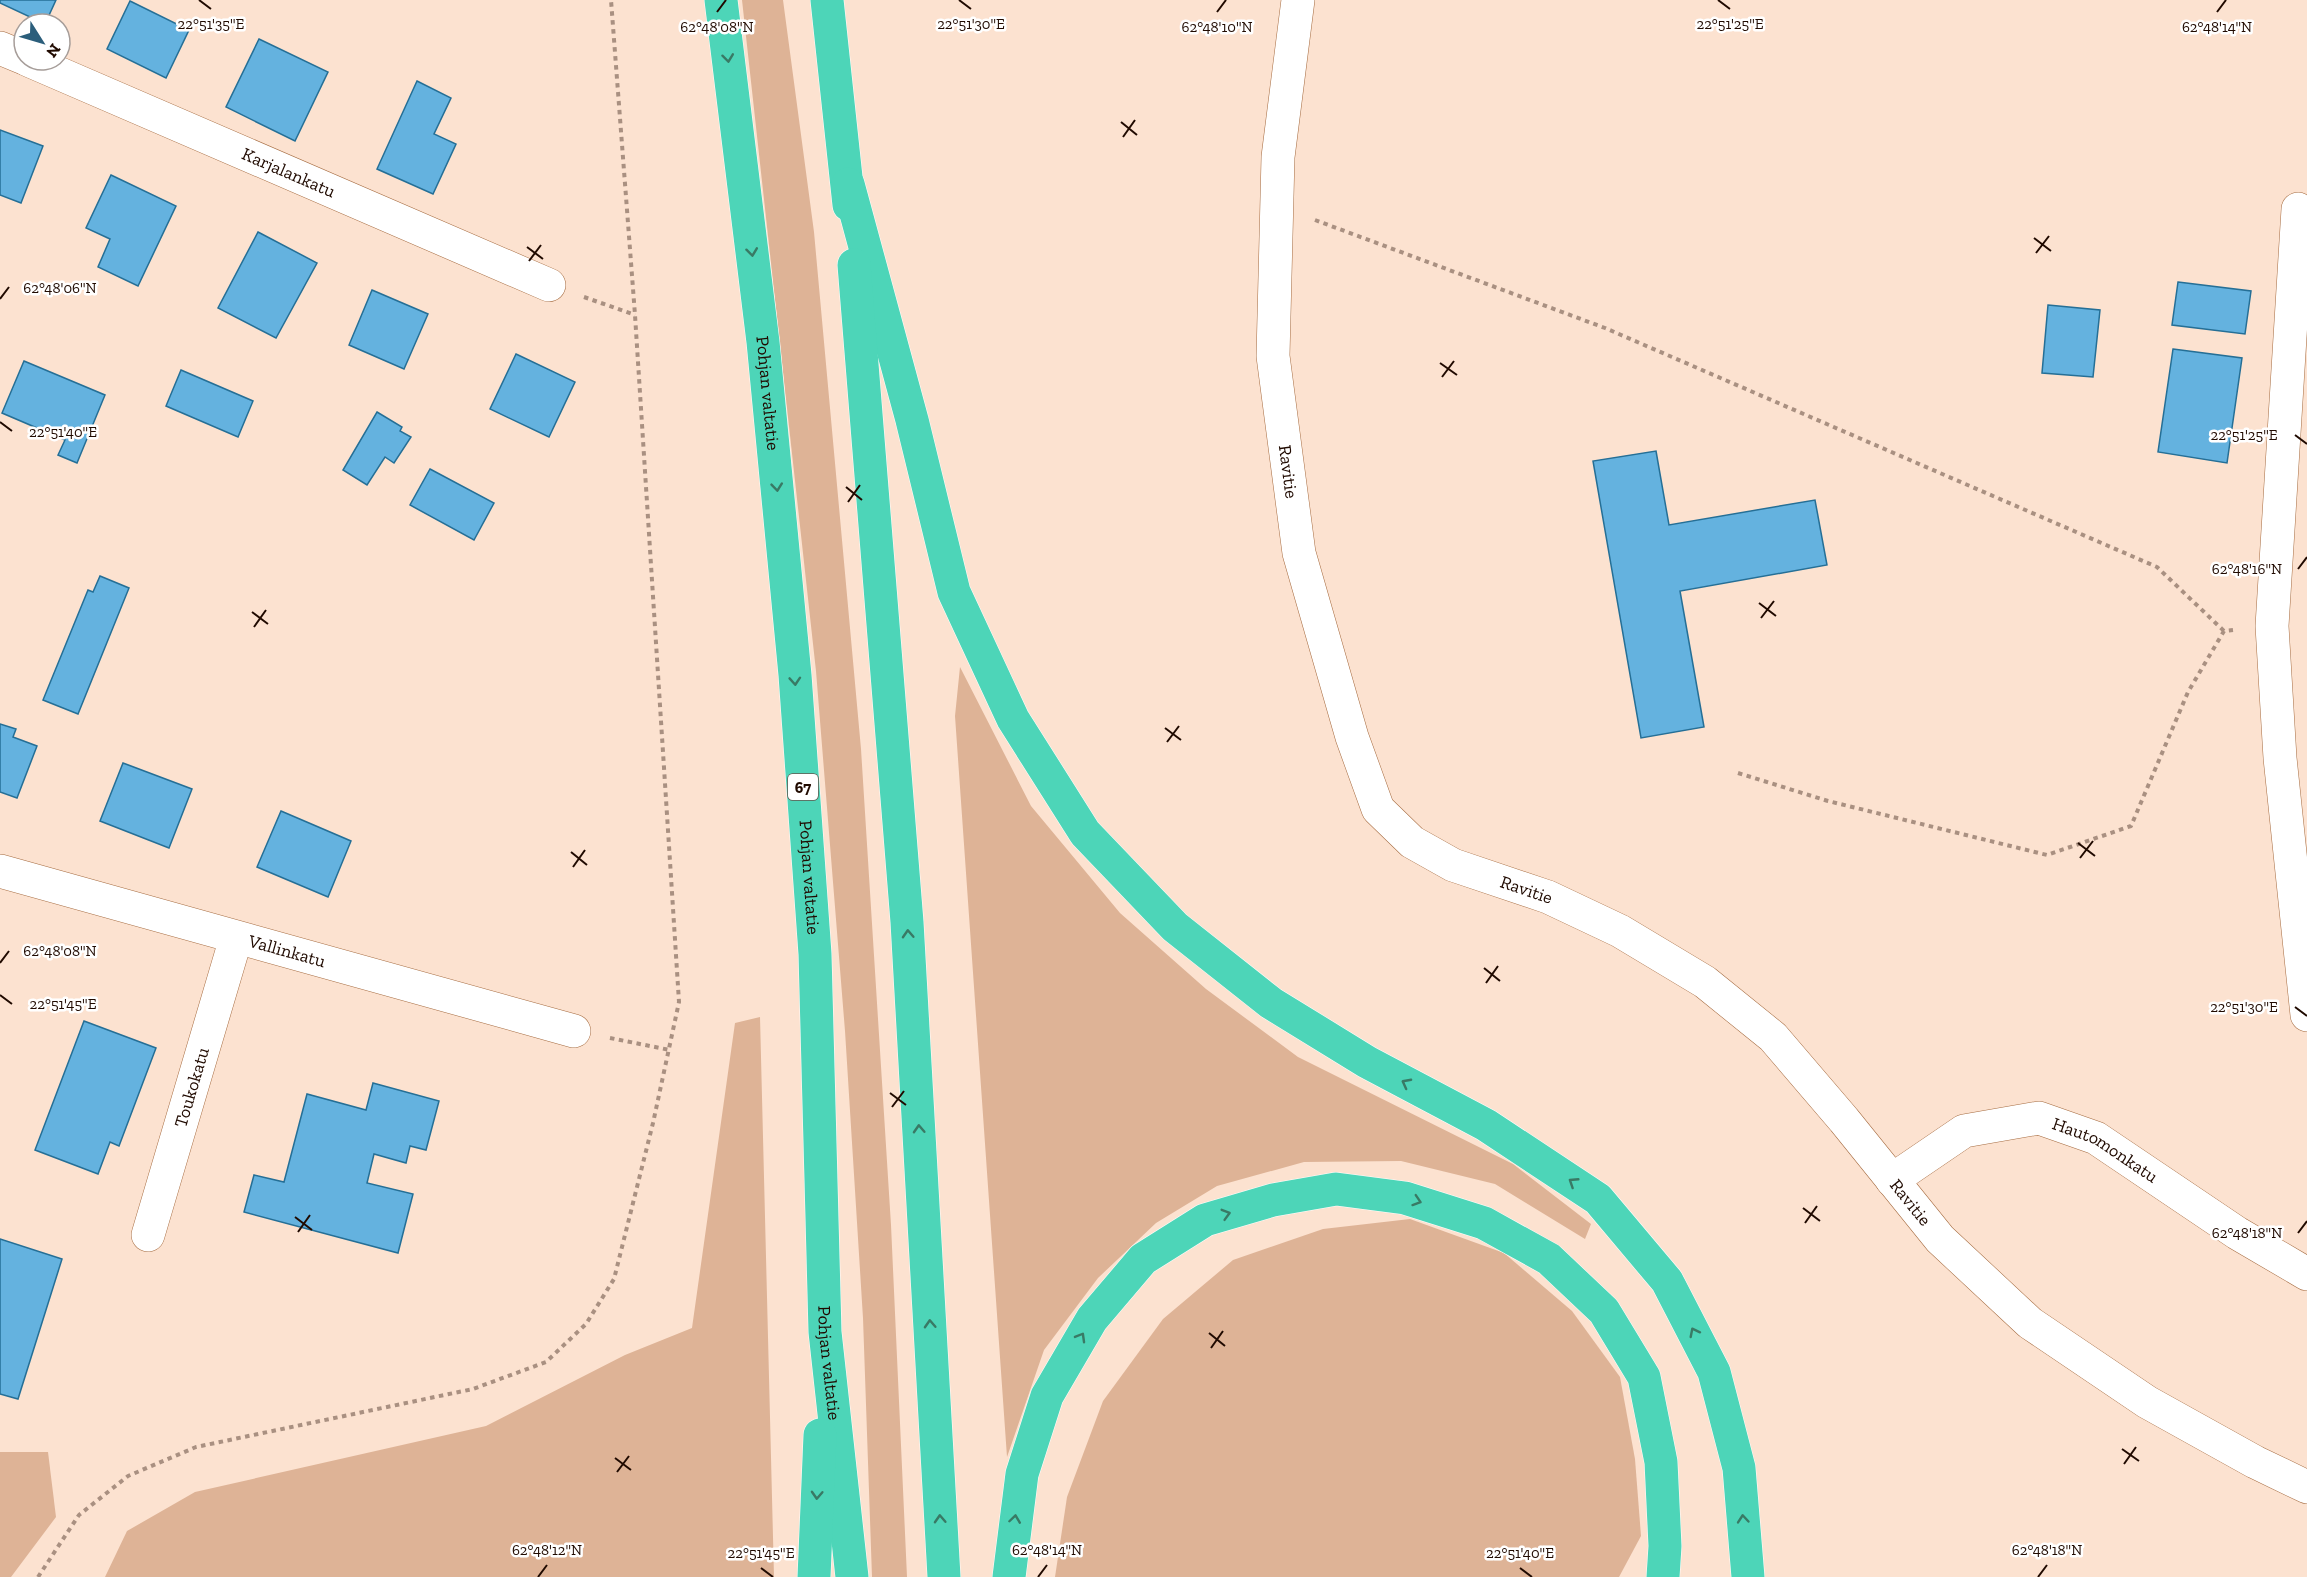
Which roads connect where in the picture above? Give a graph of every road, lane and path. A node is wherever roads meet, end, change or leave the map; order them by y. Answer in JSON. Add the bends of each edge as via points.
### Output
{"nodes":[{"id":1,"x":610,"y":0,"type":"edge"},
{"id":2,"x":721,"y":0,"type":"edge"},
{"id":3,"x":827,"y":0,"type":"edge"},
{"id":4,"x":1298,"y":0,"type":"edge"},
{"id":5,"x":56,"y":72,"type":"edge"},
{"id":6,"x":848,"y":184,"type":"junction"},
{"id":7,"x":1277,"y":205,"type":"junction"},
{"id":8,"x":2298,"y":209,"type":"dead end"},
{"id":9,"x":549,"y":285,"type":"joint"},
{"id":10,"x":635,"y":315,"type":"junction"},
{"id":11,"x":2272,"y":626,"type":"junction"},
{"id":12,"x":2224,"y":631,"type":"junction"},
{"id":13,"x":1738,"y":772,"type":"dead end"},
{"id":14,"x":0,"y":871,"type":"edge"},
{"id":15,"x":236,"y":938,"type":"junction"},
{"id":16,"x":2307,"y":1015,"type":"edge"},
{"id":17,"x":574,"y":1031,"type":"joint"},
{"id":18,"x":670,"y":1050,"type":"junction"},
{"id":19,"x":1893,"y":1180,"type":"junction"},
{"id":20,"x":148,"y":1235,"type":"dead end"},
{"id":21,"x":2307,"y":1274,"type":"edge"},
{"id":22,"x":825,"y":1332,"type":"junction"},
{"id":23,"x":2307,"y":1487,"type":"edge"},
{"id":24,"x":38,"y":1575,"type":"edge"},
{"id":25,"x":814,"y":1575,"type":"edge"},
{"id":26,"x":852,"y":1577,"type":"edge"},
{"id":27,"x":944,"y":1577,"type":"edge"},
{"id":28,"x":1010,"y":1577,"type":"edge"},
{"id":29,"x":1664,"y":1577,"type":"edge"},
{"id":30,"x":1748,"y":1577,"type":"edge"}],
"edges":[{"from":1,"to":10,"type":"path"},
{"from":2,"to":22,"type":"highway","name":"Pohjan valtatie","number":"67","one_way":true,"via":[[762,342],[795,675],[815,954]]},
{"from":3,"to":6,"type":"highway"},
{"from":4,"to":7,"type":"street","name":"Ravitie","via":[[1278,158]]},
{"from":5,"to":9,"type":"street","name":"Karjalankatu"},
{"from":27,"to":6,"type":"highway","one_way":true,"via":[[908,922]]},
{"from":30,"to":6,"type":"highway","one_way":true,"via":[[1739,1468],[1714,1372],[1667,1281],[1598,1199],[1486,1125],[1367,1062],[1271,1003],[1175,927],[1085,833],[1014,720],[954,592]]},
{"from":7,"to":12,"type":"path","via":[[1605,327],[2157,567]]},
{"from":7,"to":19,"type":"street","name":"Ravitie","via":[[1273,356],[1299,553],[1352,737],[1378,809],[1412,843],[1453,865],[1579,911],[1706,982],[1773,1037]]},
{"from":8,"to":11,"type":"street"},
{"from":9,"to":10,"type":"path"},
{"from":10,"to":18,"type":"path","via":[[677,978],[678,1002]]},
{"from":11,"to":12,"type":"path"},
{"from":11,"to":16,"type":"street","via":[[2280,758]]},
{"from":12,"to":13,"type":"path","via":[[2188,692],[2131,826],[2047,855],[1828,801]]},
{"from":14,"to":15,"type":"street","name":"Vallinkatu"},
{"from":15,"to":17,"type":"street","name":"Vallinkatu"},
{"from":15,"to":20,"type":"street","name":"Toukokatu"},
{"from":17,"to":18,"type":"path"},
{"from":18,"to":24,"type":"path","via":[[614,1279],[586,1324],[546,1362],[473,1389],[196,1447],[128,1476],[79,1515]]},
{"from":19,"to":21,"type":"street","name":"Hautomonkatu","via":[[1964,1131],[2039,1118],[2096,1138],[2237,1233]]},
{"from":19,"to":23,"type":"street","name":"Ravitie","via":[[1940,1239],[2030,1323],[2147,1402]]},
{"from":22,"to":25,"type":"highway","one_way":true},
{"from":22,"to":26,"type":"highway","name":"Pohjan valtatie","number":"67"},
{"from":28,"to":29,"type":"highway","one_way":true,"via":[[1022,1474],[1047,1396],[1099,1311],[1143,1259],[1204,1220],[1273,1200],[1336,1189],[1405,1198],[1484,1223],[1549,1259],[1604,1311],[1644,1377],[1661,1462]]}]}
